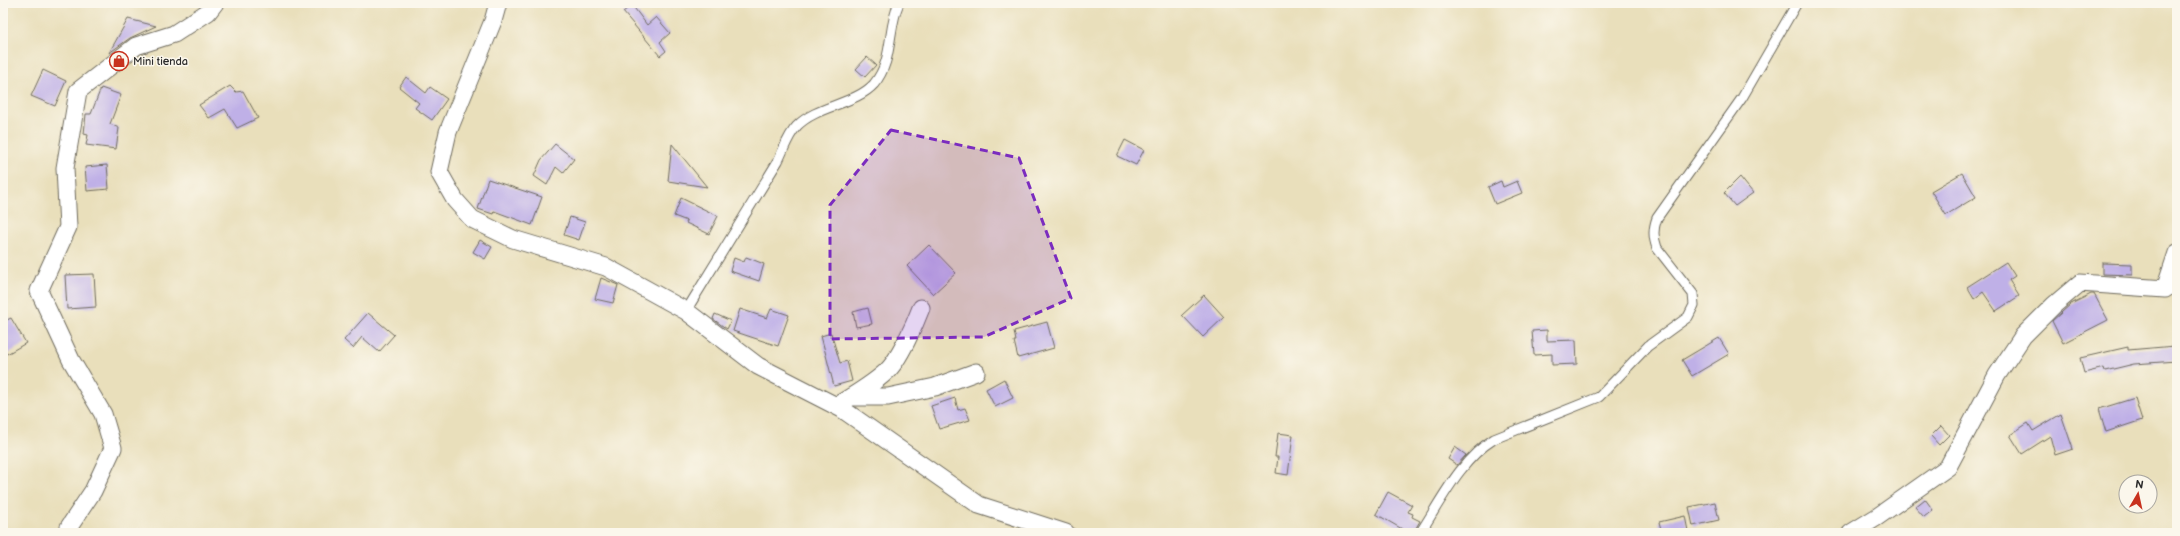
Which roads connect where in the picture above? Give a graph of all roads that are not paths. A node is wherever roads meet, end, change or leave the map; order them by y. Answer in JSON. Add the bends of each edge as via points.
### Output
{"nodes":[{"id":1,"x":215,"y":3,"type":"edge"},
{"id":2,"x":498,"y":3,"type":"edge"},
{"id":3,"x":899,"y":3,"type":"edge"},
{"id":4,"x":1797,"y":3,"type":"edge"},
{"id":5,"x":2177,"y":252,"type":"edge"},
{"id":6,"x":921,"y":308,"type":"dead end"},
{"id":7,"x":686,"y":311,"type":"junction"},
{"id":8,"x":976,"y":372,"type":"dead end"},
{"id":9,"x":852,"y":397,"type":"junction"},
{"id":10,"x":836,"y":406,"type":"junction"},
{"id":11,"x":69,"y":533,"type":"edge"},
{"id":12,"x":1066,"y":533,"type":"edge"},
{"id":13,"x":1420,"y":533,"type":"edge"},
{"id":14,"x":1851,"y":533,"type":"edge"}],
"edges":[{"from":1,"to":11,"type":"street","via":[[208,12],[174,34],[136,46],[78,91],[65,168],[68,227],[40,291],[71,360],[103,414],[113,448],[93,491],[69,527]]},
{"from":2,"to":7,"type":"street","via":[[448,132],[439,172],[455,200],[472,219],[513,239],[606,267]]},
{"from":3,"to":7,"type":"lane","via":[[895,12],[888,56],[875,83],[869,89],[797,125],[778,161]]},
{"from":4,"to":13,"type":"lane","via":[[1742,98],[1654,225],[1657,248],[1693,294],[1694,304],[1688,317],[1648,346],[1599,397],[1494,439],[1481,448],[1464,466]]},
{"from":5,"to":14,"type":"street","via":[[2165,290],[2080,283],[2054,305],[2023,336],[1997,375],[1948,467],[1877,518]]},
{"from":6,"to":9,"type":"street","via":[[912,330],[888,370]]},
{"from":7,"to":10,"type":"street","via":[[758,366]]},
{"from":8,"to":9,"type":"street","via":[[936,387],[888,397]]},
{"from":9,"to":10,"type":"street"},
{"from":10,"to":12,"type":"street","via":[[979,506]]}]}
